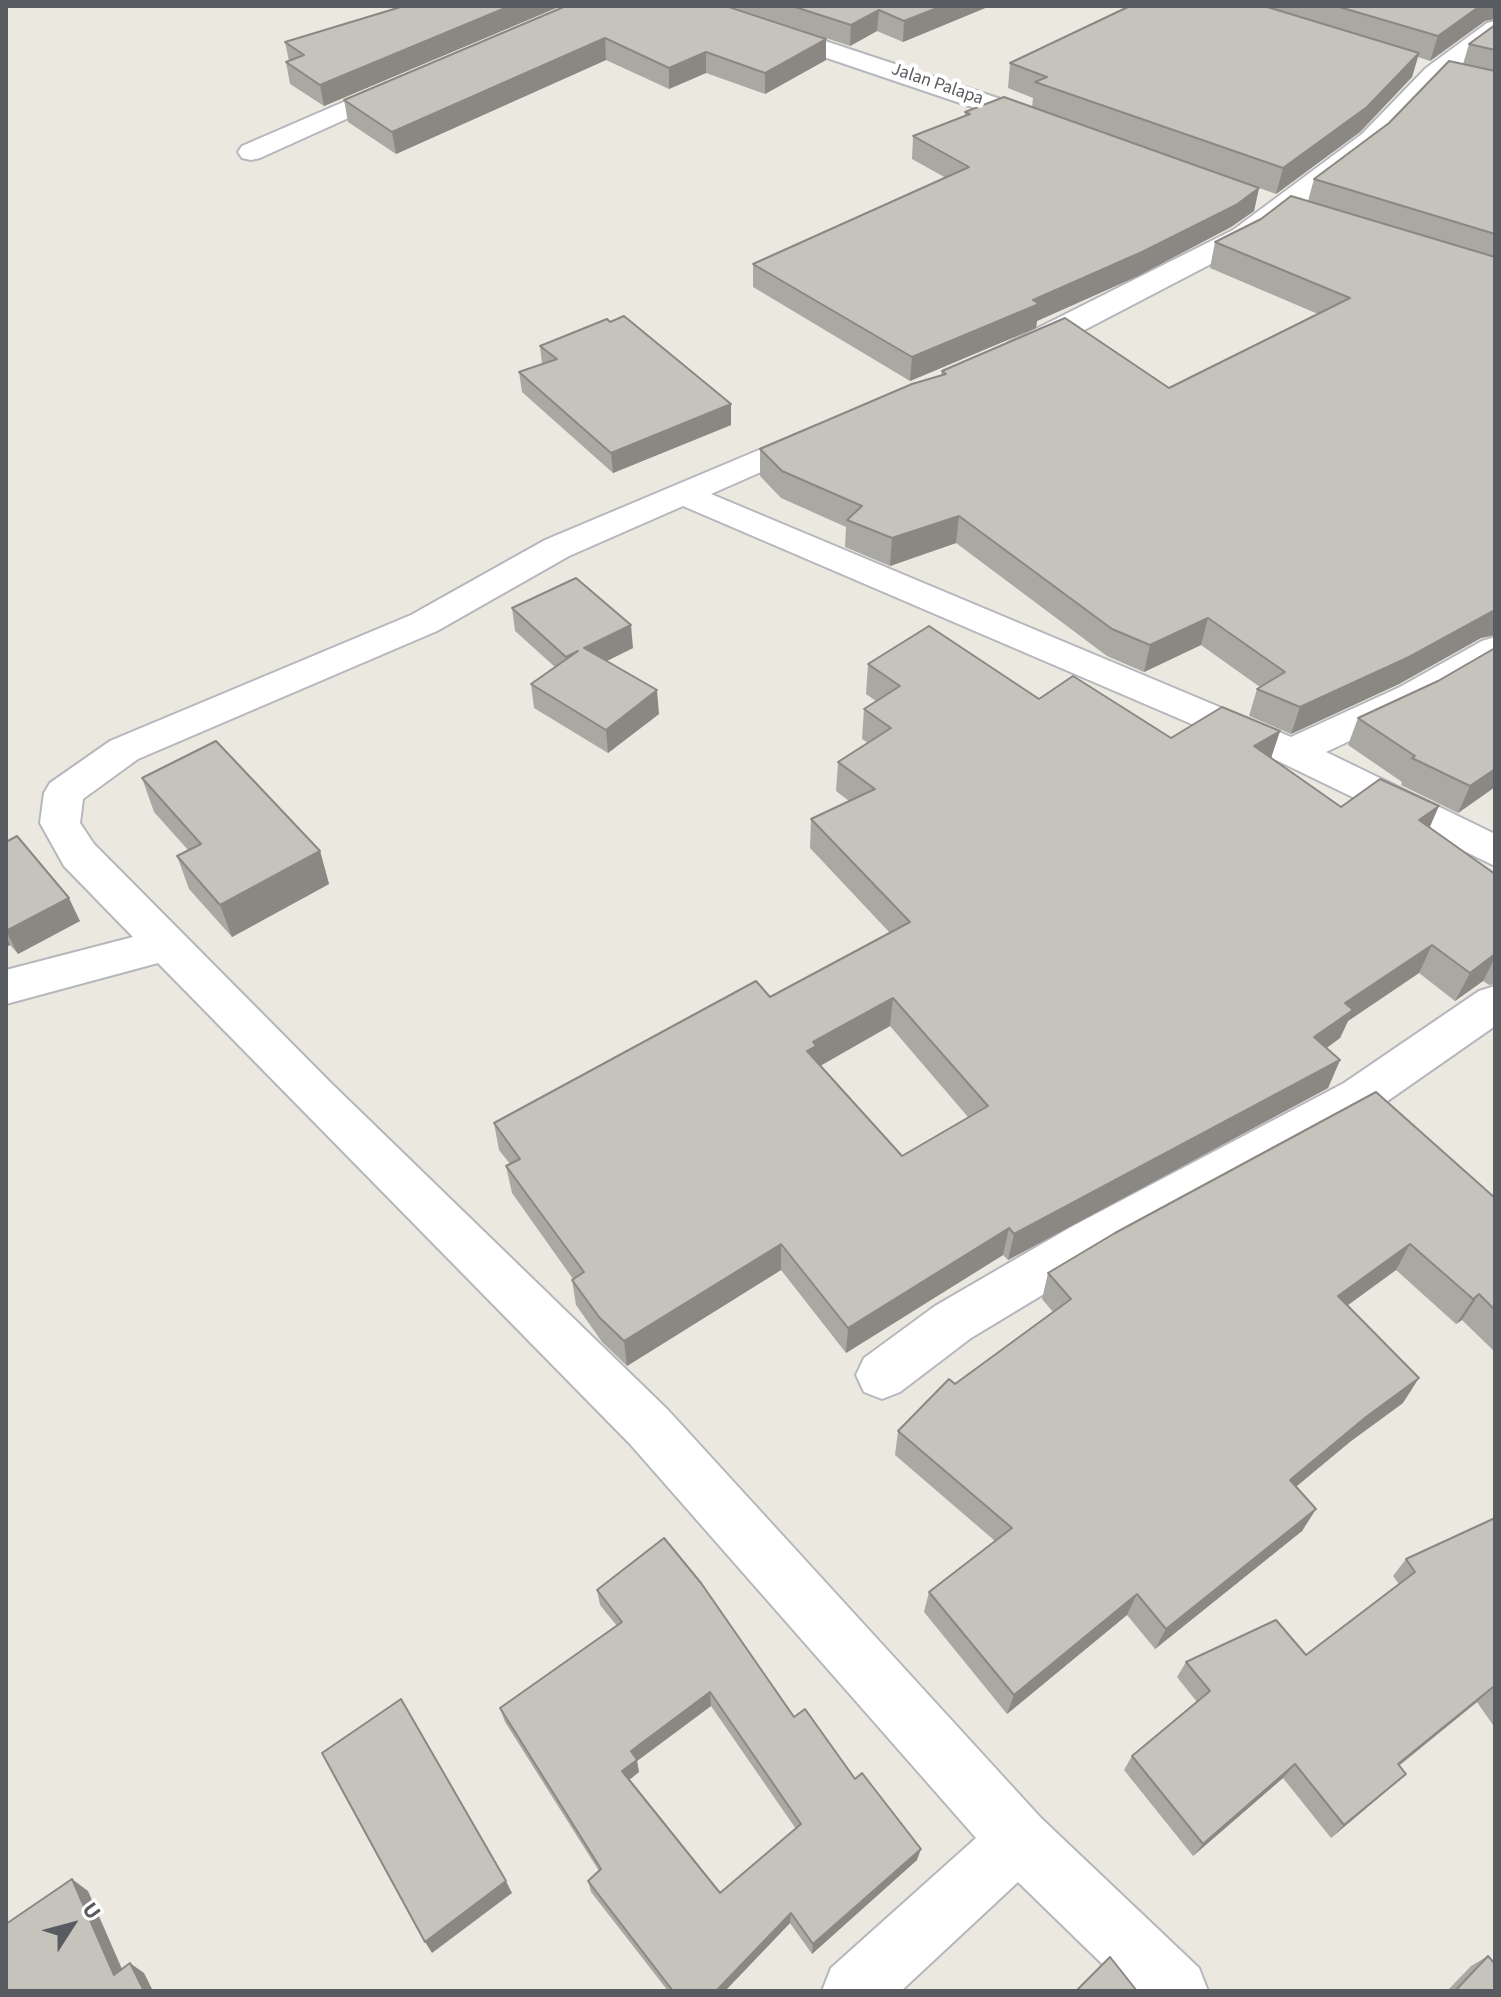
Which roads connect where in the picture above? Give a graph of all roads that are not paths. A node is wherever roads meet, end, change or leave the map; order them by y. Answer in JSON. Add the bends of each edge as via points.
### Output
{"nodes":[{"id":1,"x":696,"y":6,"type":"edge"},
{"id":2,"x":1495,"y":28,"type":"edge"},
{"id":3,"x":1406,"y":64,"type":"edge"},
{"id":4,"x":1435,"y":73,"type":"junction"},
{"id":5,"x":423,"y":76,"type":"edge"},
{"id":6,"x":1465,"y":80,"type":"edge"},
{"id":7,"x":1074,"y":133,"type":"edge"},
{"id":8,"x":251,"y":152,"type":"dead end"},
{"id":9,"x":977,"y":366,"type":"edge"},
{"id":10,"x":854,"y":419,"type":"edge"},
{"id":11,"x":684,"y":494,"type":"junction"},
{"id":12,"x":1495,"y":649,"type":"edge"},
{"id":13,"x":1292,"y":752,"type":"junction"},
{"id":14,"x":1495,"y":851,"type":"edge"},
{"id":15,"x":167,"y":944,"type":"junction"},
{"id":16,"x":6,"y":987,"type":"edge"},
{"id":17,"x":1495,"y":1003,"type":"edge"},
{"id":18,"x":882,"y":1375,"type":"dead end"},
{"id":19,"x":1019,"y":1840,"type":"junction"},
{"id":20,"x":854,"y":1991,"type":"edge"},
{"id":21,"x":1176,"y":1991,"type":"edge"}],
"edges":[{"from":1,"to":7,"type":"street","name":"Jalan Palapa"},
{"from":2,"to":4,"type":"street"},
{"from":3,"to":4,"type":"street"},
{"from":4,"to":6,"type":"street"},
{"from":4,"to":9,"type":"street","via":[[1371,140],[1243,236],[1058,332]]},
{"from":5,"to":8,"type":"street"},
{"from":10,"to":11,"type":"street"},
{"from":11,"to":13,"type":"street"},
{"from":11,"to":15,"type":"street","via":[[557,548],[424,623],[124,750],[64,793],[60,823],[79,855]]},
{"from":12,"to":13,"type":"street","via":[[1413,696]]},
{"from":13,"to":14,"type":"street"},
{"from":15,"to":16,"type":"street"},
{"from":15,"to":19,"type":"street","via":[[649,1427]]},
{"from":17,"to":18,"type":"street","via":[[1360,1096],[1088,1242],[953,1322]]},
{"from":19,"to":20,"type":"street"},
{"from":19,"to":21,"type":"street"}]}
